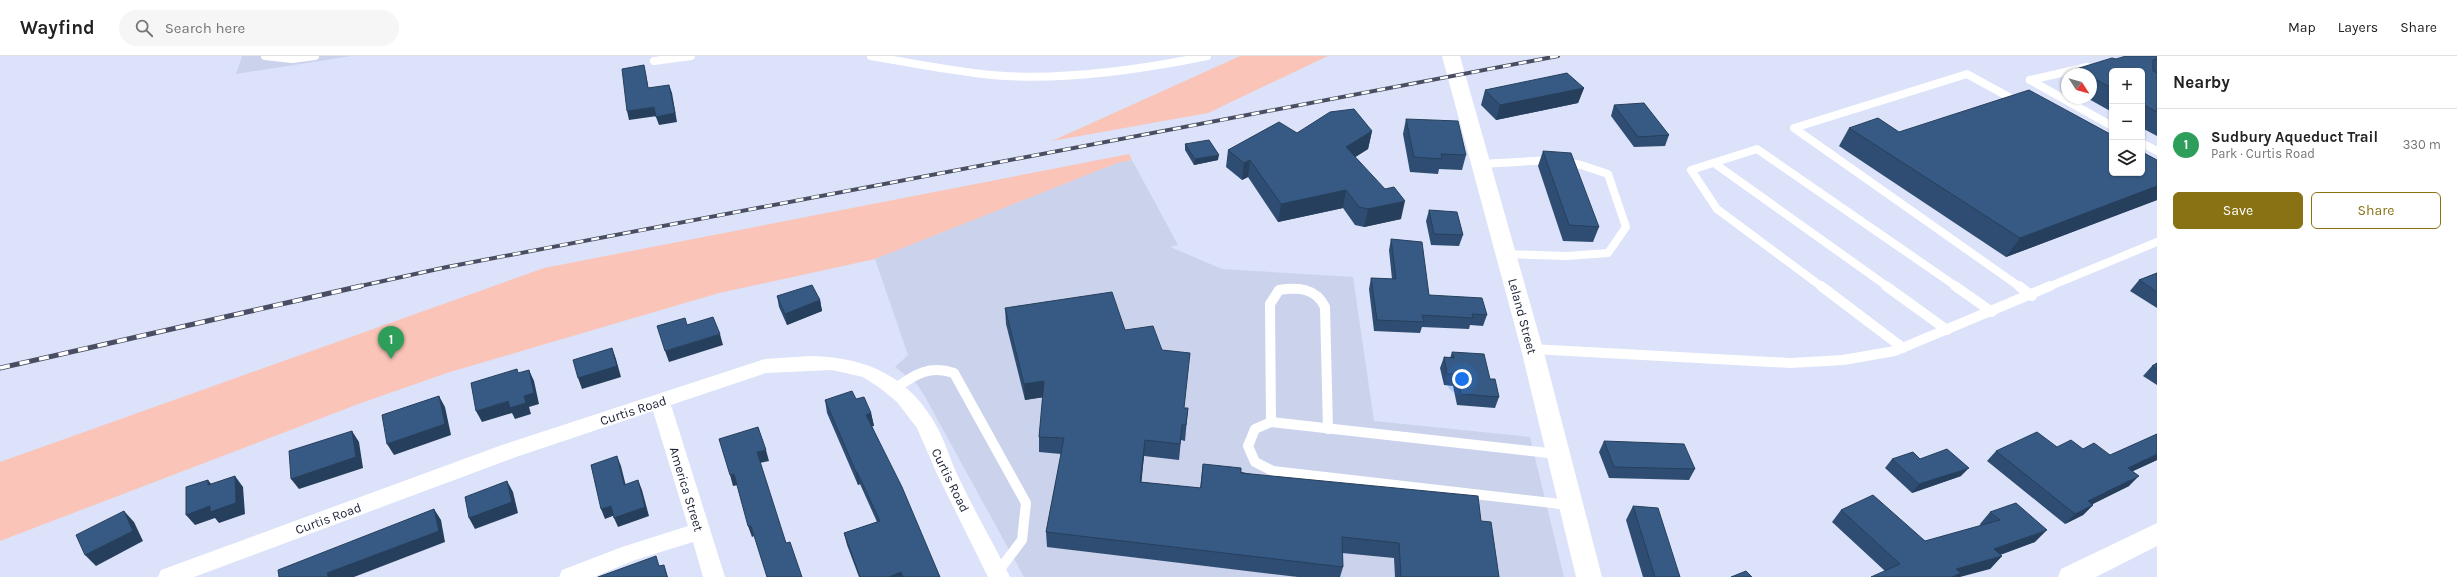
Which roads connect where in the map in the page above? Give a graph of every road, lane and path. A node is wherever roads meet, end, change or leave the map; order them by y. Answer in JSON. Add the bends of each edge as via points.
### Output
{"nodes":[{"id":1,"x":265,"y":56,"type":"edge"},
{"id":2,"x":315,"y":56,"type":"edge"},
{"id":3,"x":691,"y":56,"type":"edge"},
{"id":4,"x":870,"y":56,"type":"edge"},
{"id":5,"x":1207,"y":56,"type":"edge"},
{"id":6,"x":1451,"y":56,"type":"edge"},
{"id":7,"x":654,"y":61,"type":"dead end"},
{"id":8,"x":2098,"y":64,"type":"edge"},
{"id":9,"x":2022,"y":105,"type":"edge"},
{"id":10,"x":2109,"y":124,"type":"edge"},
{"id":11,"x":2145,"y":145,"type":"edge"},
{"id":12,"x":2157,"y":151,"type":"edge"},
{"id":13,"x":1714,"y":163,"type":"junction"},
{"id":14,"x":1481,"y":164,"type":"junction"},
{"id":15,"x":2157,"y":242,"type":"edge"},
{"id":16,"x":1505,"y":254,"type":"junction"},
{"id":17,"x":2032,"y":296,"type":"junction"},
{"id":18,"x":1992,"y":312,"type":"junction"},
{"id":19,"x":1947,"y":330,"type":"junction"},
{"id":20,"x":1532,"y":348,"type":"junction"},
{"id":21,"x":1903,"y":348,"type":"junction"},
{"id":22,"x":896,"y":388,"type":"junction"},
{"id":23,"x":660,"y":401,"type":"junction"},
{"id":24,"x":1271,"y":422,"type":"junction"},
{"id":25,"x":1328,"y":429,"type":"junction"},
{"id":26,"x":1559,"y":455,"type":"junction"},
{"id":27,"x":1571,"y":505,"type":"junction"},
{"id":28,"x":700,"y":531,"type":"junction"},
{"id":29,"x":2157,"y":534,"type":"edge"},
{"id":30,"x":998,"y":575,"type":"edge"},
{"id":31,"x":169,"y":577,"type":"edge"},
{"id":32,"x":570,"y":577,"type":"edge"},
{"id":33,"x":714,"y":577,"type":"edge"},
{"id":34,"x":1589,"y":577,"type":"edge"},
{"id":35,"x":2070,"y":577,"type":"edge"}],
"edges":[{"from":1,"to":2,"type":"lane","via":[[292,59]]},
{"from":3,"to":7,"type":"lane"},
{"from":4,"to":5,"type":"lane","via":[[993,75],[1060,75],[1156,66]]},
{"from":6,"to":14,"type":"street","name":"Leland Street"},
{"from":8,"to":10,"type":"lane","via":[[2030,80]]},
{"from":9,"to":17,"type":"lane","via":[[1967,74],[1794,128]]},
{"from":11,"to":12,"type":"lane"},
{"from":13,"to":18,"type":"lane","via":[[1757,149]]},
{"from":13,"to":19,"type":"lane"},
{"from":13,"to":21,"type":"lane","via":[[1691,170],[1717,209]]},
{"from":14,"to":16,"type":"street","name":"Leland Street"},
{"from":14,"to":16,"type":"lane","via":[[1500,165],[1540,160],[1588,166],[1608,174],[1626,227],[1608,253],[1566,256]]},
{"from":15,"to":17,"type":"lane"},
{"from":16,"to":20,"type":"street","name":"Leland Street"},
{"from":17,"to":18,"type":"lane"},
{"from":18,"to":19,"type":"lane"},
{"from":19,"to":21,"type":"lane"},
{"from":20,"to":21,"type":"lane","via":[[1790,363],[1830,363],[1860,359]]},
{"from":20,"to":26,"type":"street","name":"Leland Street"},
{"from":22,"to":23,"type":"street","name":"Curtis Road","via":[[871,373],[843,363],[808,361],[765,366]]},
{"from":22,"to":30,"type":"street","name":"Curtis Road","via":[[921,417]]},
{"from":22,"to":30,"type":"lane","via":[[915,373],[940,366],[954,373],[1026,503],[1022,540]]},
{"from":23,"to":28,"type":"street","name":"America Street"},
{"from":23,"to":31,"type":"street","name":"Curtis Road","via":[[509,451]]},
{"from":24,"to":25,"type":"lane"},
{"from":24,"to":25,"type":"lane","via":[[1270,304],[1279,290],[1295,288],[1312,292],[1322,299],[1325,307]]},
{"from":24,"to":27,"type":"lane","via":[[1255,429],[1248,446],[1255,462],[1273,471]]},
{"from":25,"to":26,"type":"lane"},
{"from":26,"to":27,"type":"street","name":"Leland Street"},
{"from":27,"to":34,"type":"street","name":"Leland Street"},
{"from":28,"to":32,"type":"street","via":[[630,553]]},
{"from":28,"to":33,"type":"street","name":"America Street"},
{"from":29,"to":35,"type":"street"}]}
